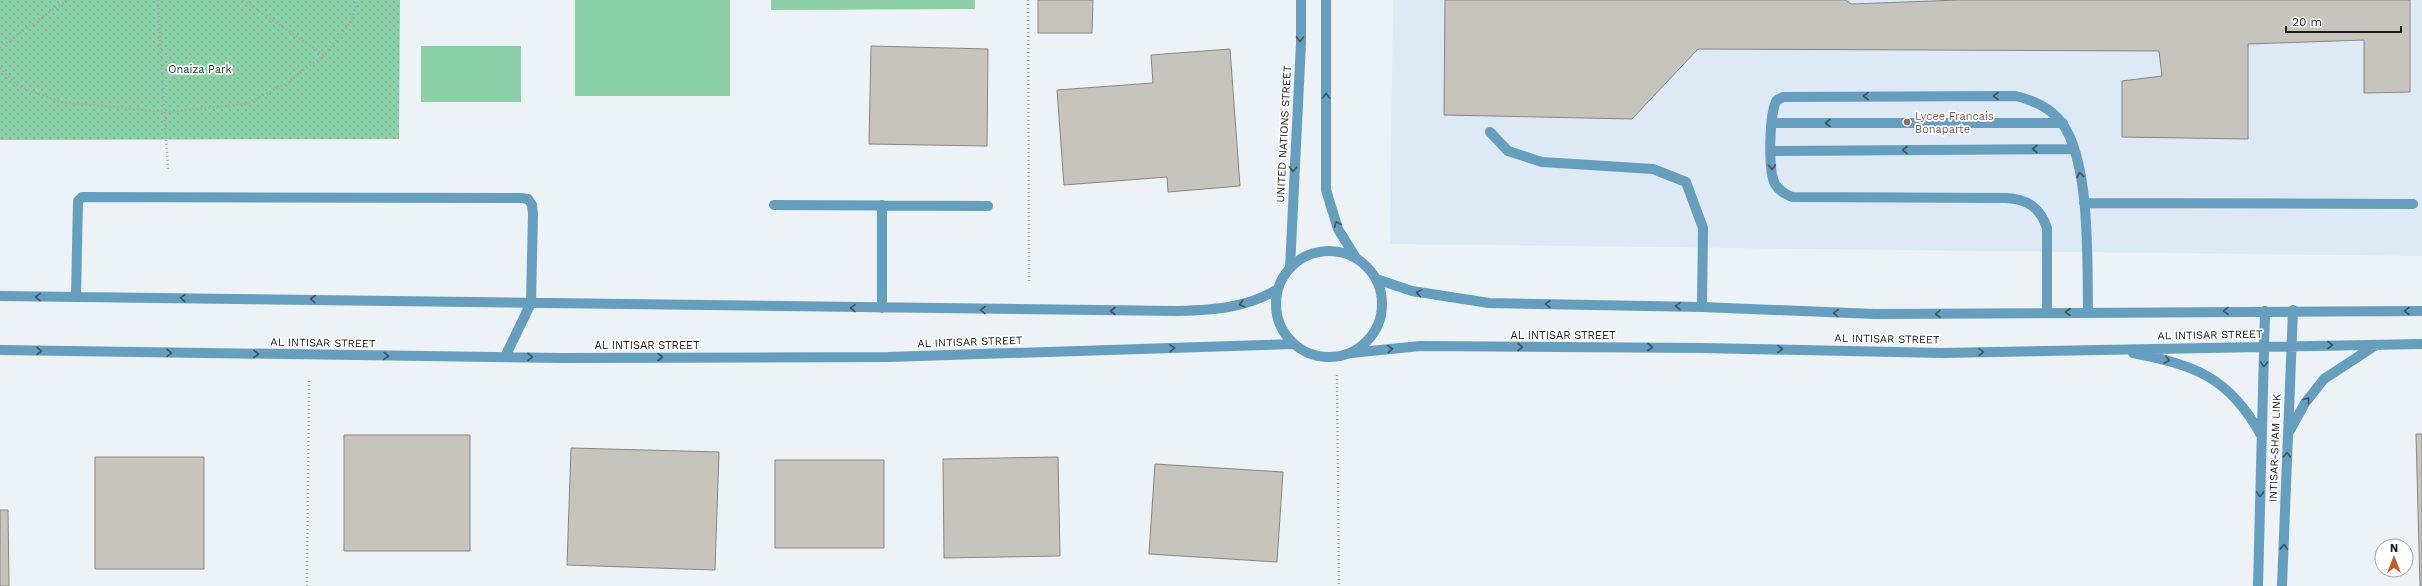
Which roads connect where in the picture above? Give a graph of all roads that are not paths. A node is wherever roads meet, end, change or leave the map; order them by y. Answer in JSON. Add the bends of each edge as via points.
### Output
{"nodes":[{"id":1,"x":1301,"y":0,"type":"edge"},
{"id":2,"x":1326,"y":0,"type":"edge"},
{"id":3,"x":1772,"y":124,"type":"junction"},
{"id":4,"x":2062,"y":124,"type":"junction"},
{"id":5,"x":1490,"y":132,"type":"dead end"},
{"id":6,"x":2074,"y":149,"type":"junction"},
{"id":7,"x":1772,"y":151,"type":"junction"},
{"id":8,"x":2084,"y":203,"type":"junction"},
{"id":9,"x":2413,"y":204,"type":"dead end"},
{"id":10,"x":774,"y":205,"type":"dead end"},
{"id":11,"x":882,"y":205,"type":"junction"},
{"id":12,"x":988,"y":206,"type":"dead end"},
{"id":13,"x":1356,"y":258,"type":"junction"},
{"id":14,"x":1290,"y":268,"type":"junction"},
{"id":15,"x":1376,"y":279,"type":"junction"},
{"id":16,"x":1278,"y":289,"type":"junction"},
{"id":17,"x":0,"y":296,"type":"edge"},
{"id":18,"x":76,"y":297,"type":"junction"},
{"id":19,"x":531,"y":303,"type":"junction"},
{"id":20,"x":1702,"y":307,"type":"junction"},
{"id":21,"x":882,"y":308,"type":"junction"},
{"id":22,"x":2293,"y":310,"type":"junction"},
{"id":23,"x":2265,"y":311,"type":"junction"},
{"id":24,"x":2422,"y":311,"type":"edge"},
{"id":25,"x":2047,"y":312,"type":"junction"},
{"id":26,"x":2088,"y":312,"type":"junction"},
{"id":27,"x":1294,"y":344,"type":"junction"},
{"id":28,"x":2422,"y":344,"type":"edge"},
{"id":29,"x":2264,"y":345,"type":"junction"},
{"id":30,"x":2376,"y":345,"type":"junction"},
{"id":31,"x":2291,"y":346,"type":"junction"},
{"id":32,"x":2115,"y":349,"type":"junction"},
{"id":33,"x":0,"y":350,"type":"edge"},
{"id":34,"x":1351,"y":353,"type":"junction"},
{"id":35,"x":505,"y":357,"type":"junction"},
{"id":36,"x":2288,"y":434,"type":"junction"},
{"id":37,"x":2262,"y":437,"type":"junction"},
{"id":38,"x":2258,"y":586,"type":"edge"},
{"id":39,"x":2282,"y":586,"type":"edge"}],
"edges":[{"from":1,"to":14,"type":"street","name":"UNITED NATIONS STREET","one_way":true},
{"from":13,"to":2,"type":"street","one_way":true,"via":[[1338,229],[1326,190]]},
{"from":4,"to":3,"type":"street","one_way":true},
{"from":4,"to":3,"type":"street","one_way":true,"via":[[2038,102],[2016,96],[1783,97],[1774,105]]},
{"from":3,"to":7,"type":"street"},
{"from":4,"to":6,"type":"street"},
{"from":5,"to":20,"type":"street","via":[[1508,151],[1542,162],[1653,169],[1686,182],[1703,228]]},
{"from":6,"to":7,"type":"street","one_way":true},
{"from":8,"to":6,"type":"street","one_way":true},
{"from":7,"to":25,"type":"street","one_way":true,"via":[[1775,184],[1782,192],[1792,197],[2024,200],[2044,219],[2047,228]]},
{"from":8,"to":9,"type":"street"},
{"from":8,"to":26,"type":"street"},
{"from":10,"to":11,"type":"street"},
{"from":11,"to":12,"type":"street"},
{"from":11,"to":21,"type":"street"},
{"from":13,"to":14,"type":"street","via":[[1328,251],[1314,253]]},
{"from":13,"to":15,"type":"street"},
{"from":14,"to":16,"type":"street"},
{"from":20,"to":15,"type":"street","one_way":true,"via":[[1489,303],[1412,291]]},
{"from":15,"to":34,"type":"street","via":[[1382,295],[1382,312],[1376,329],[1366,342]]},
{"from":16,"to":21,"type":"street","one_way":true,"via":[[1244,304],[1218,310],[1029,311]]},
{"from":16,"to":27,"type":"street","via":[[1278,319]]},
{"from":18,"to":17,"type":"street","one_way":true},
{"from":19,"to":18,"type":"street","one_way":true},
{"from":18,"to":19,"type":"street","via":[[80,198],[86,196],[512,198],[528,200],[532,205]]},
{"from":21,"to":19,"type":"street","one_way":true},
{"from":19,"to":35,"type":"street"},
{"from":25,"to":20,"type":"street","one_way":true,"via":[[1874,314]]},
{"from":22,"to":23,"type":"street"},
{"from":24,"to":22,"type":"street","one_way":true},
{"from":22,"to":31,"type":"street","name":"INTISAR-SHAM LINK"},
{"from":23,"to":26,"type":"street","one_way":true},
{"from":23,"to":29,"type":"street","name":"INTISAR-SHAM LINK"},
{"from":26,"to":25,"type":"street","one_way":true},
{"from":27,"to":34,"type":"street","via":[[1306,352],[1321,356]]},
{"from":35,"to":27,"type":"street","name":"AL INTISAR STREET","one_way":true,"via":[[888,356]]},
{"from":28,"to":30,"type":"street","name":"AL INTISAR STREET"},
{"from":29,"to":31,"type":"street","name":"AL INTISAR STREET"},
{"from":29,"to":32,"type":"street","name":"AL INTISAR STREET"},
{"from":29,"to":37,"type":"street","name":"INTISAR-SHAM LINK","one_way":true},
{"from":31,"to":30,"type":"street","name":"AL INTISAR STREET","one_way":true},
{"from":36,"to":30,"type":"street","one_way":true,"via":[[2304,402],[2324,379]]},
{"from":31,"to":36,"type":"street","name":"INTISAR-SHAM LINK"},
{"from":34,"to":32,"type":"street","name":"AL INTISAR STREET","one_way":true,"via":[[1420,346],[1942,353]]},
{"from":32,"to":37,"type":"street","one_way":true,"via":[[2170,360],[2208,374],[2237,399],[2249,413]]},
{"from":33,"to":35,"type":"street","name":"AL INTISAR STREET","one_way":true},
{"from":39,"to":36,"type":"street","name":"INTISAR-SHAM LINK","one_way":true},
{"from":37,"to":38,"type":"street","name":"INTISAR-SHAM LINK","one_way":true}]}
